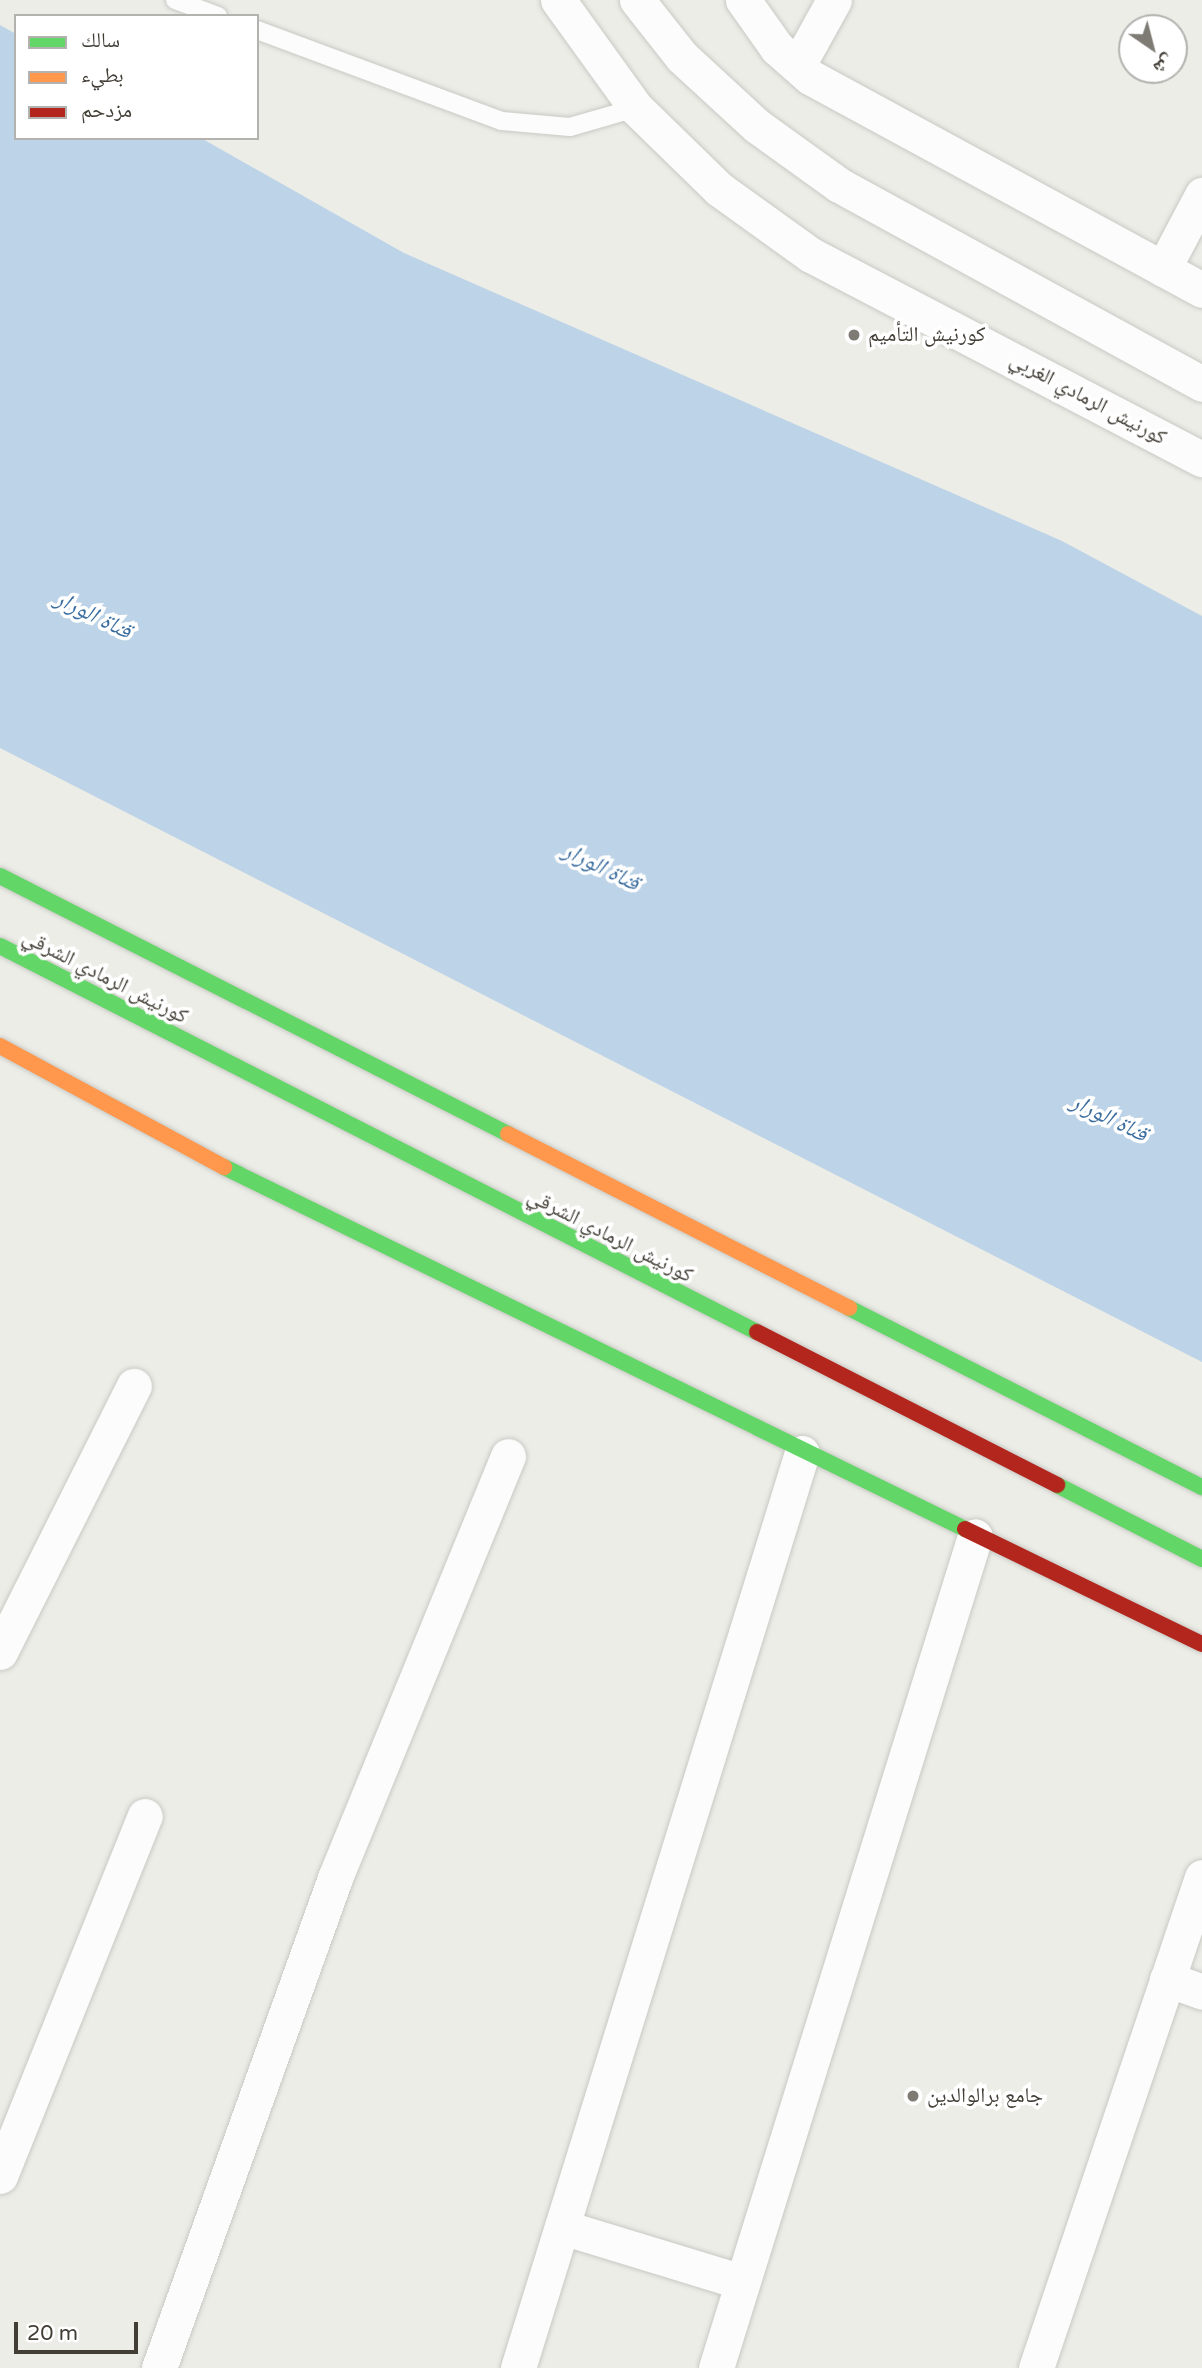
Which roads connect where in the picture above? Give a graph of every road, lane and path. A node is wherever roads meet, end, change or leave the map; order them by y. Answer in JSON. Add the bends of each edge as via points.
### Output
{"nodes":[{"id":1,"x":175,"y":0,"type":"edge"},
{"id":2,"x":558,"y":0,"type":"edge"},
{"id":3,"x":637,"y":0,"type":"edge"},
{"id":4,"x":743,"y":0,"type":"edge"},
{"id":5,"x":834,"y":0,"type":"edge"},
{"id":6,"x":213,"y":14,"type":"edge"},
{"id":7,"x":259,"y":31,"type":"edge"},
{"id":8,"x":798,"y":65,"type":"junction"},
{"id":9,"x":636,"y":108,"type":"junction"},
{"id":10,"x":1202,"y":195,"type":"edge"},
{"id":11,"x":1163,"y":269,"type":"junction"},
{"id":12,"x":1202,"y":290,"type":"edge"},
{"id":13,"x":1202,"y":384,"type":"edge"},
{"id":14,"x":1202,"y":459,"type":"edge"},
{"id":15,"x":0,"y":876,"type":"edge"},
{"id":16,"x":0,"y":946,"type":"edge"},
{"id":17,"x":0,"y":1046,"type":"edge"},
{"id":18,"x":321,"y":1084,"type":"dead end"},
{"id":19,"x":310,"y":1105,"type":"junction"},
{"id":20,"x":134,"y":1385,"type":"dead end"},
{"id":21,"x":802,"y":1453,"type":"junction"},
{"id":22,"x":508,"y":1456,"type":"dead end"},
{"id":23,"x":1202,"y":1487,"type":"edge"},
{"id":24,"x":975,"y":1536,"type":"junction"},
{"id":25,"x":1202,"y":1559,"type":"edge"},
{"id":26,"x":1202,"y":1644,"type":"edge"},
{"id":27,"x":0,"y":1652,"type":"edge"},
{"id":28,"x":145,"y":1816,"type":"dead end"},
{"id":29,"x":1202,"y":1877,"type":"edge"},
{"id":30,"x":1167,"y":1979,"type":"junction"},
{"id":31,"x":1202,"y":1992,"type":"edge"},
{"id":32,"x":0,"y":2176,"type":"edge"},
{"id":33,"x":562,"y":2227,"type":"junction"},
{"id":34,"x":742,"y":2282,"type":"junction"},
{"id":35,"x":159,"y":2368,"type":"edge"},
{"id":36,"x":518,"y":2368,"type":"edge"},
{"id":37,"x":716,"y":2368,"type":"edge"},
{"id":38,"x":1036,"y":2368,"type":"edge"}],
"edges":[{"from":1,"to":6,"type":"lane"},
{"from":2,"to":9,"type":"street","name":"كورنيش الرمادي الغربي"},
{"from":3,"to":13,"type":"street","via":[[682,57],[757,126],[839,185]]},
{"from":4,"to":8,"type":"street"},
{"from":5,"to":8,"type":"street"},
{"from":7,"to":9,"type":"lane","via":[[502,121],[570,127]]},
{"from":8,"to":11,"type":"street"},
{"from":9,"to":14,"type":"street","name":"كورنيش الرمادي الغربي","via":[[719,189],[811,255]]},
{"from":10,"to":11,"type":"street"},
{"from":11,"to":12,"type":"street"},
{"from":15,"to":23,"type":"main road","name":"كورنيش الرمادي الشرقي","via":[[335,1056]]},
{"from":16,"to":19,"type":"main road","name":"كورنيش الرمادي الشرقي"},
{"from":17,"to":21,"type":"main road","via":[[236,1172]]},
{"from":18,"to":19,"type":"main road"},
{"from":19,"to":25,"type":"main road","name":"كورنيش الرمادي الشرقي"},
{"from":20,"to":27,"type":"street"},
{"from":21,"to":24,"type":"main road"},
{"from":21,"to":33,"type":"street"},
{"from":22,"to":35,"type":"street","via":[[335,1878]]},
{"from":24,"to":26,"type":"main road"},
{"from":24,"to":34,"type":"street"},
{"from":28,"to":32,"type":"street"},
{"from":29,"to":30,"type":"street"},
{"from":30,"to":31,"type":"street"},
{"from":30,"to":38,"type":"street"},
{"from":33,"to":34,"type":"street"},
{"from":33,"to":36,"type":"street"},
{"from":34,"to":37,"type":"street"}]}
